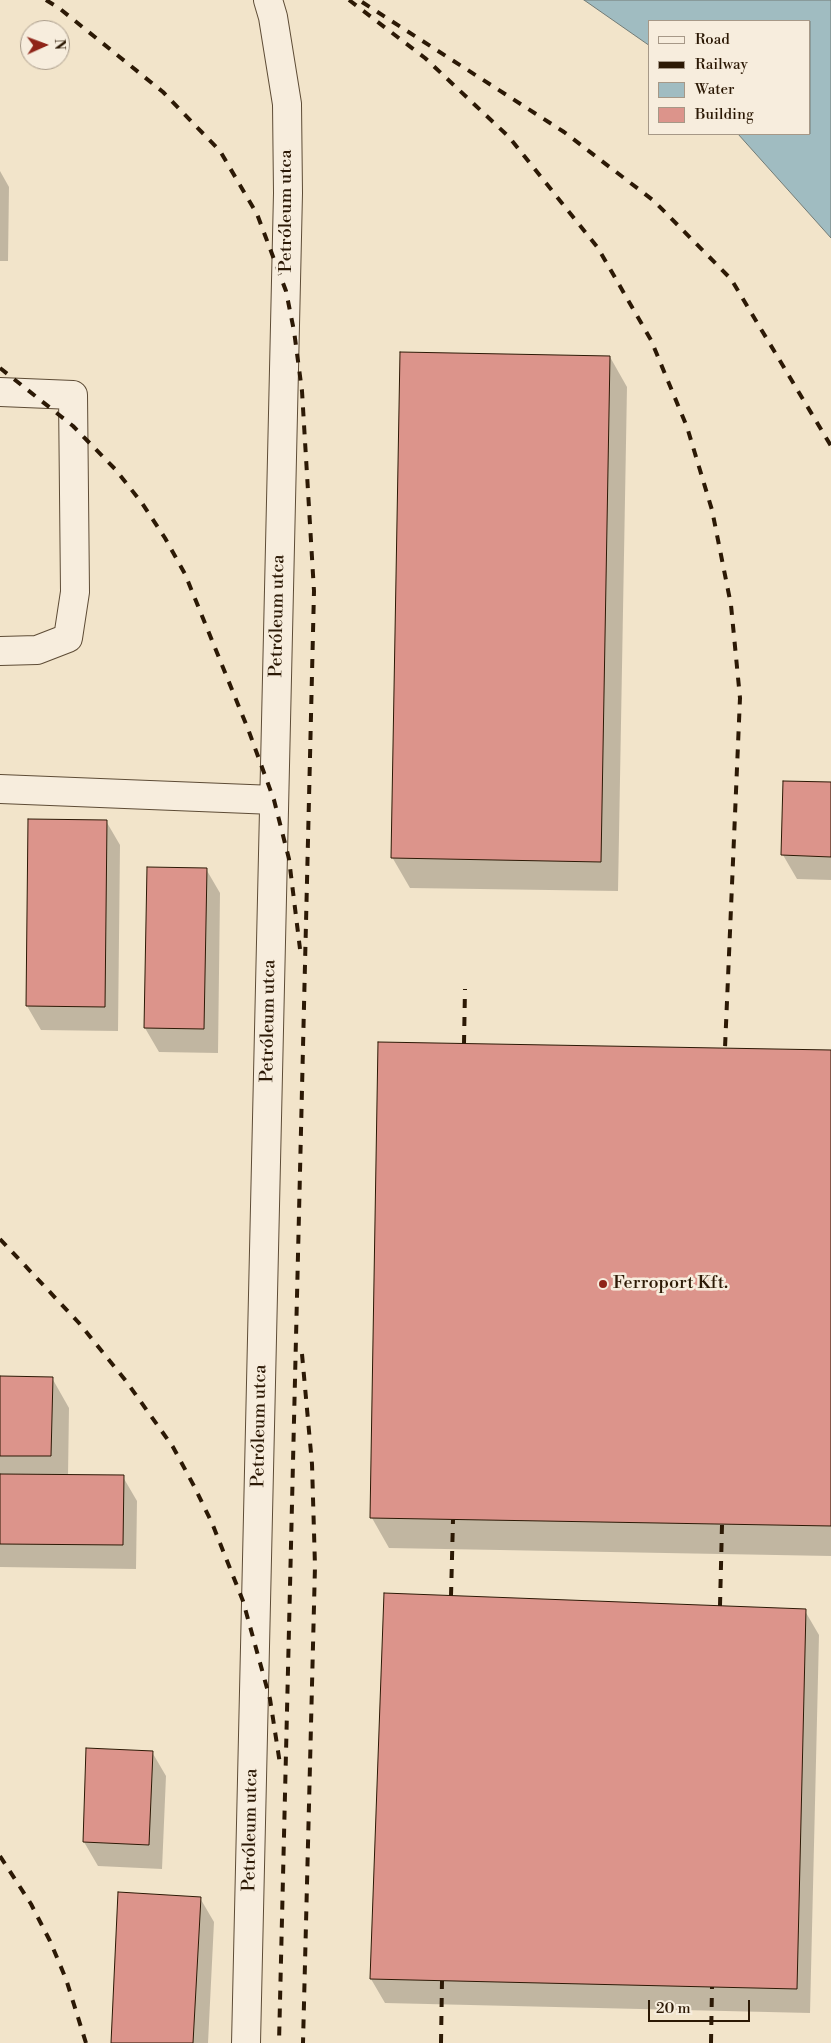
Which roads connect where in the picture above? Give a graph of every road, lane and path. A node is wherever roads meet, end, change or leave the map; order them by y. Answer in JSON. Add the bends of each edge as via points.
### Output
{"nodes":[{"id":1,"x":268,"y":0,"type":"edge"},
{"id":2,"x":0,"y":392,"type":"edge"},
{"id":3,"x":0,"y":651,"type":"edge"},
{"id":4,"x":0,"y":789,"type":"edge"},
{"id":5,"x":274,"y":800,"type":"junction"},
{"id":6,"x":246,"y":2043,"type":"edge"}],
"edges":[{"from":1,"to":5,"type":"street","name":"Petróleum utca","via":[[286,104],[288,194]]},
{"from":2,"to":3,"type":"street","via":[[73,395],[75,592],[68,638],[37,650]]},
{"from":4,"to":5,"type":"street"},
{"from":5,"to":6,"type":"street","name":"Petróleum utca"}]}
